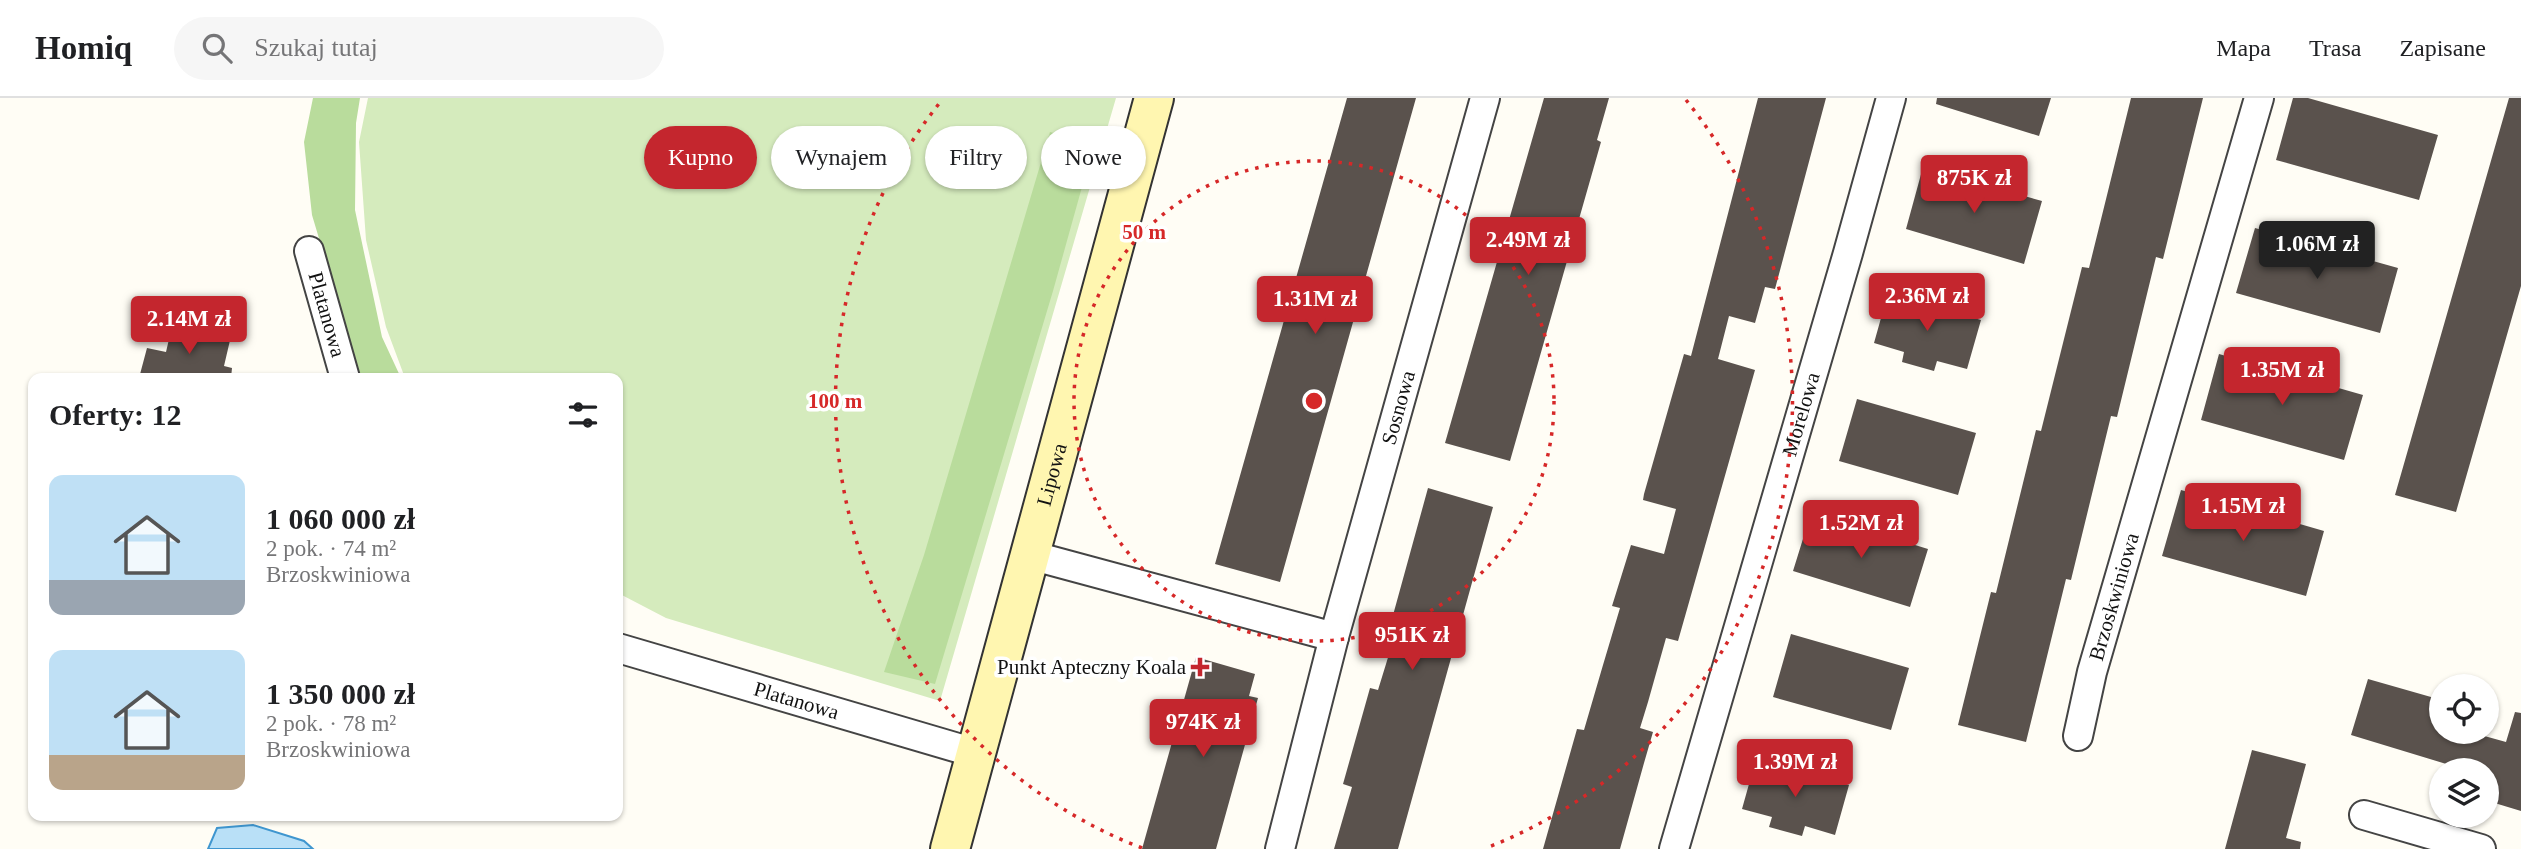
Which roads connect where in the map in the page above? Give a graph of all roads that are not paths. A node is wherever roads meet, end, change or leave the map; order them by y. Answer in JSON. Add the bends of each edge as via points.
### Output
{"nodes":[{"id":1,"x":1154,"y":98,"type":"edge"},
{"id":2,"x":1485,"y":98,"type":"edge"},
{"id":3,"x":1891,"y":98,"type":"edge"},
{"id":4,"x":2259,"y":98,"type":"edge"},
{"id":5,"x":309,"y":251,"type":"dead end"},
{"id":6,"x":344,"y":373,"type":"edge"},
{"id":7,"x":1030,"y":555,"type":"junction"},
{"id":8,"x":1335,"y":637,"type":"junction"},
{"id":9,"x":623,"y":649,"type":"edge"},
{"id":10,"x":2078,"y":736,"type":"dead end"},
{"id":11,"x":975,"y":753,"type":"junction"},
{"id":12,"x":2364,"y":815,"type":"dead end"},
{"id":13,"x":950,"y":849,"type":"edge"},
{"id":14,"x":1280,"y":849,"type":"edge"},
{"id":15,"x":1674,"y":849,"type":"edge"},
{"id":16,"x":2480,"y":849,"type":"edge"}],
"edges":[{"from":1,"to":7,"type":"street","name":"Lipowa"},
{"from":2,"to":8,"type":"street","name":"Sosnowa"},
{"from":3,"to":15,"type":"street","name":"Morelowa"},
{"from":4,"to":10,"type":"street","name":"Brzoskwiniowa","via":[[2092,672]]},
{"from":5,"to":6,"type":"street","name":"Platanowa"},
{"from":7,"to":8,"type":"street"},
{"from":7,"to":11,"type":"street","name":"Lipowa"},
{"from":8,"to":14,"type":"street","name":"Sosnowa"},
{"from":9,"to":11,"type":"street","name":"Platanowa"},
{"from":11,"to":13,"type":"street","name":"Lipowa"},
{"from":12,"to":16,"type":"street"}]}
